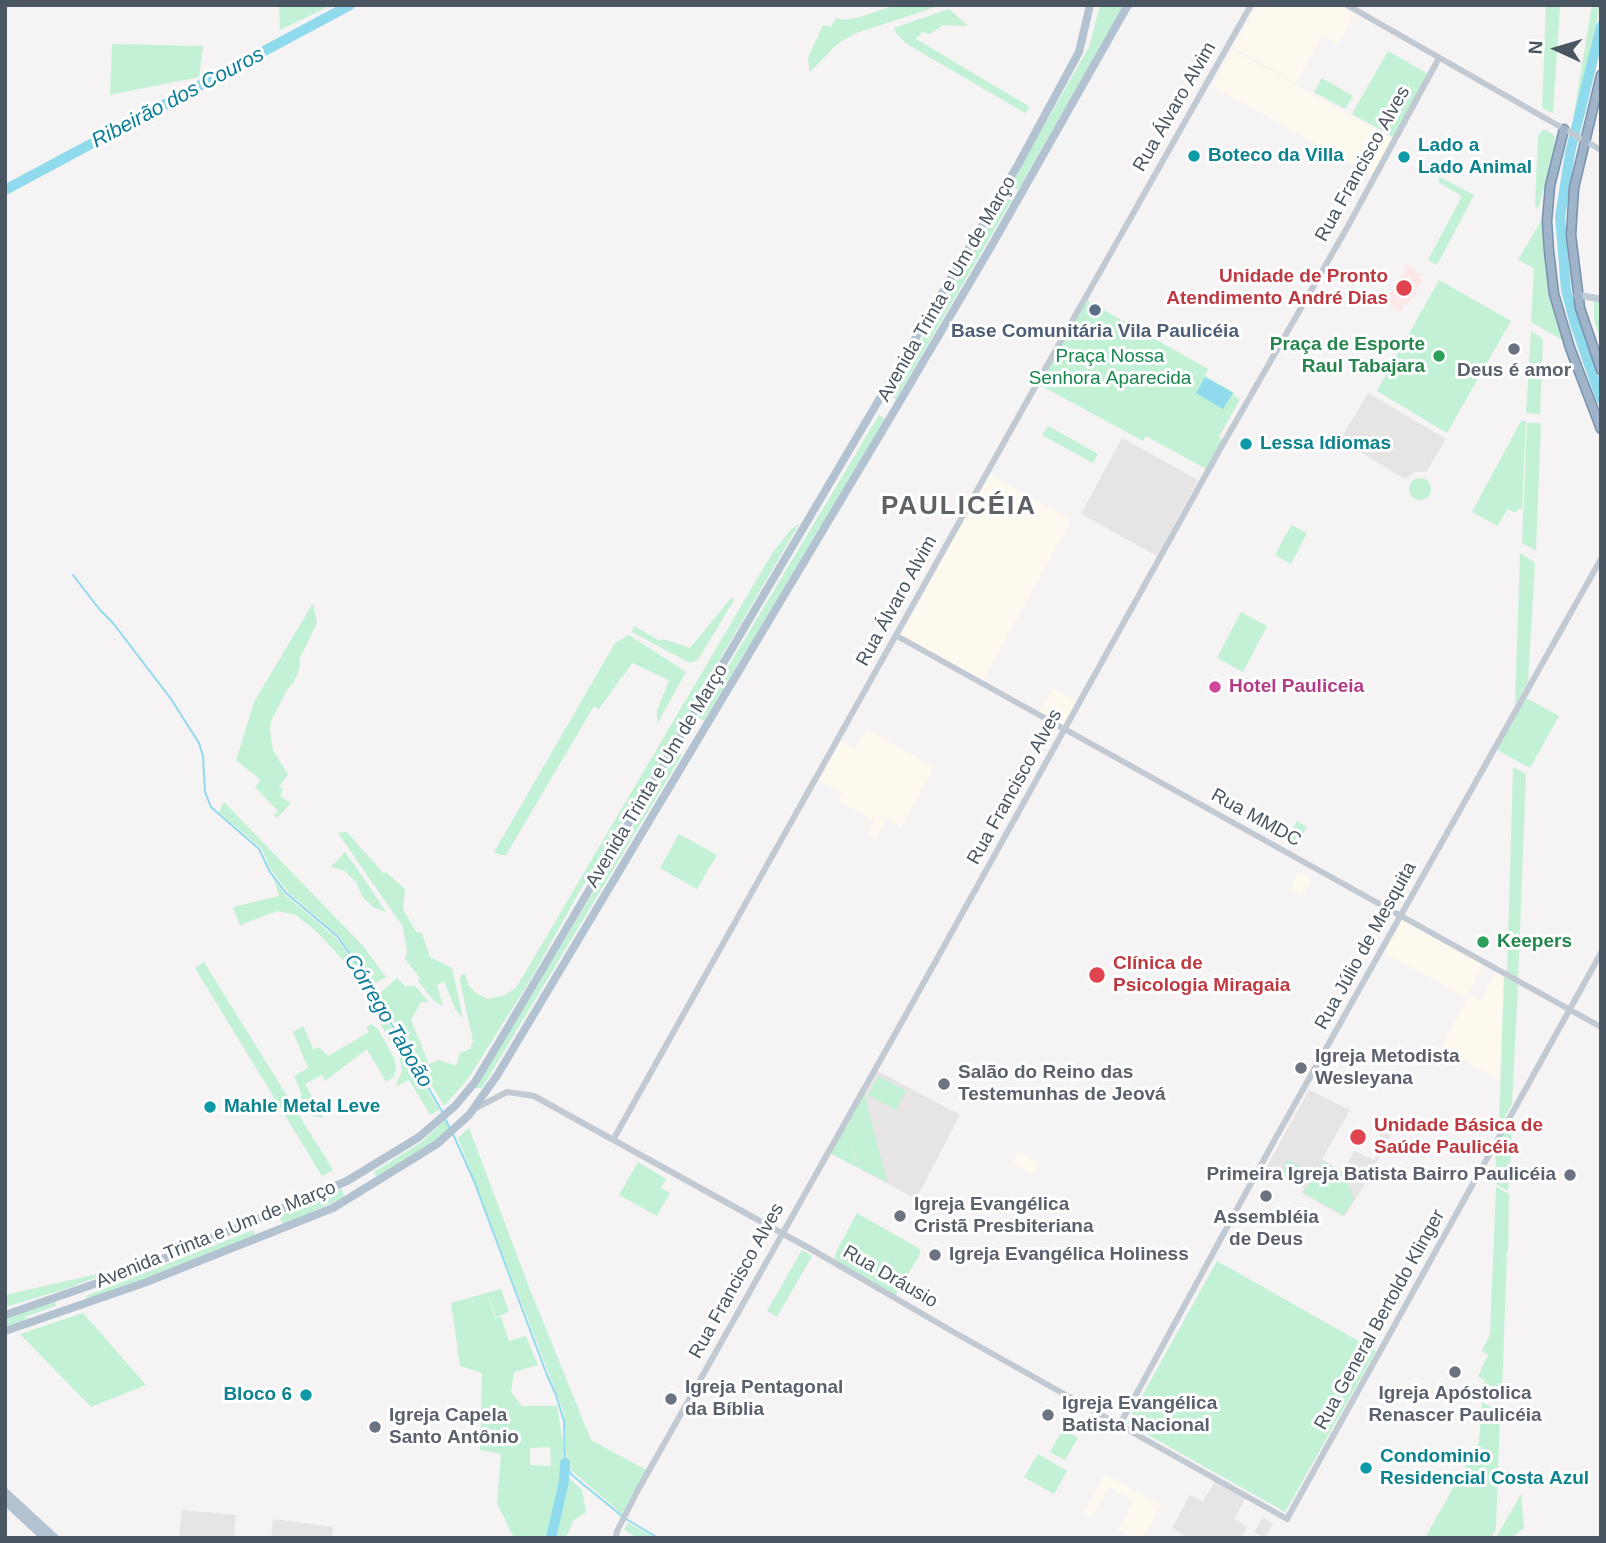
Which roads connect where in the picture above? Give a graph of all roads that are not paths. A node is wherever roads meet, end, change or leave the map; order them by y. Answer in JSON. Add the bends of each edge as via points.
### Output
{"nodes":[{"id":1,"x":1090,"y":5,"type":"edge"},
{"id":2,"x":1128,"y":5,"type":"edge"},
{"id":3,"x":1251,"y":5,"type":"edge"},
{"id":4,"x":1347,"y":5,"type":"edge"},
{"id":5,"x":1439,"y":58,"type":"junction"},
{"id":6,"x":1601,"y":75,"type":"edge"},
{"id":7,"x":1566,"y":130,"type":"junction"},
{"id":8,"x":1583,"y":140,"type":"junction"},
{"id":9,"x":1601,"y":150,"type":"edge"},
{"id":10,"x":1577,"y":295,"type":"junction"},
{"id":11,"x":1601,"y":299,"type":"edge"},
{"id":12,"x":1601,"y":370,"type":"edge"},
{"id":13,"x":1601,"y":429,"type":"edge"},
{"id":14,"x":1601,"y":559,"type":"edge"},
{"id":15,"x":897,"y":636,"type":"junction"},
{"id":16,"x":1064,"y":730,"type":"junction"},
{"id":17,"x":1401,"y":917,"type":"junction"},
{"id":18,"x":1601,"y":953,"type":"edge"},
{"id":19,"x":1568,"y":1011,"type":"junction"},
{"id":20,"x":1601,"y":1027,"type":"edge"},
{"id":21,"x":456,"y":1106,"type":"junction"},
{"id":22,"x":472,"y":1112,"type":"junction"},
{"id":23,"x":613,"y":1140,"type":"junction"},
{"id":24,"x":781,"y":1233,"type":"junction"},
{"id":25,"x":114,"y":1277,"type":"junction"},
{"id":26,"x":55,"y":1299,"type":"junction"},
{"id":27,"x":82,"y":1305,"type":"junction"},
{"id":28,"x":5,"y":1315,"type":"edge"},
{"id":29,"x":24,"y":1325,"type":"junction"},
{"id":30,"x":5,"y":1331,"type":"edge"},
{"id":31,"x":1120,"y":1424,"type":"junction"},
{"id":32,"x":5,"y":1492,"type":"edge"},
{"id":33,"x":5,"y":1501,"type":"edge"},
{"id":34,"x":1287,"y":1519,"type":"joint"},
{"id":35,"x":618,"y":1531,"type":"edge"},
{"id":36,"x":45,"y":1538,"type":"edge"},
{"id":37,"x":55,"y":1538,"type":"edge"}],
"edges":[{"from":1,"to":21,"type":"main road","name":"Avenida Trinta e Um de Março","via":[[1079,52],[1019,163],[540,974]]},
{"from":2,"to":22,"type":"main road","name":"Avenida Trinta e Um de Março","via":[[886,425]]},
{"from":3,"to":15,"type":"street","name":"Rua Álvaro Alvim"},
{"from":4,"to":5,"type":"street"},
{"from":5,"to":7,"type":"street"},
{"from":5,"to":16,"type":"street","name":"Rua Francisco Alves"},
{"from":6,"to":8,"type":"highway"},
{"from":7,"to":8,"type":"street"},
{"from":7,"to":13,"type":"highway","via":[[1550,186],[1547,221],[1554,294]]},
{"from":8,"to":9,"type":"street"},
{"from":8,"to":10,"type":"highway","via":[[1571,211]]},
{"from":10,"to":11,"type":"main road"},
{"from":10,"to":12,"type":"highway"},
{"from":14,"to":17,"type":"street","name":"Rua Júlio de Mesquita"},
{"from":15,"to":16,"type":"street","name":"Rua MMDC"},
{"from":15,"to":23,"type":"street","name":"Rua Álvaro Alvim"},
{"from":16,"to":17,"type":"street","name":"Rua MMDC"},
{"from":16,"to":24,"type":"street","name":"Rua Francisco Alves"},
{"from":17,"to":19,"type":"street","name":"Rua MMDC"},
{"from":17,"to":31,"type":"street","name":"Rua Júlio de Mesquita"},
{"from":18,"to":19,"type":"street","name":"Rua General Bertoldo Klinger"},
{"from":19,"to":20,"type":"street","name":"Rua MMDC"},
{"from":19,"to":34,"type":"street","name":"Rua General Bertoldo Klinger"},
{"from":21,"to":22,"type":"street"},
{"from":21,"to":25,"type":"main road","name":"Avenida Trinta e Um de Março","via":[[419,1137],[347,1181]]},
{"from":22,"to":23,"type":"street","name":"Rua Dráusio","via":[[507,1092],[528,1094]]},
{"from":22,"to":27,"type":"main road","name":"Avenida Trinta e Um de Março","via":[[449,1135],[333,1208]]},
{"from":23,"to":24,"type":"street","name":"Rua Dráusio"},
{"from":24,"to":31,"type":"street","name":"Rua Dráusio"},
{"from":24,"to":35,"type":"street","name":"Rua Francisco Alves"},
{"from":25,"to":26,"type":"main road","name":"Avenida Trinta e Um de Março"},
{"from":25,"to":27,"type":"main road","via":[[84,1294]]},
{"from":26,"to":28,"type":"main road","name":"Avenida Trinta e Um de Março"},
{"from":26,"to":29,"type":"main road","via":[[56,1309]]},
{"from":27,"to":29,"type":"main road","name":"Avenida Trinta e Um de Março"},
{"from":29,"to":30,"type":"main road","name":"Avenida Trinta e Um de Março"},
{"from":31,"to":34,"type":"street","name":"Rua Dráusio"},
{"from":32,"to":37,"type":"main road"},
{"from":33,"to":36,"type":"main road"}]}
